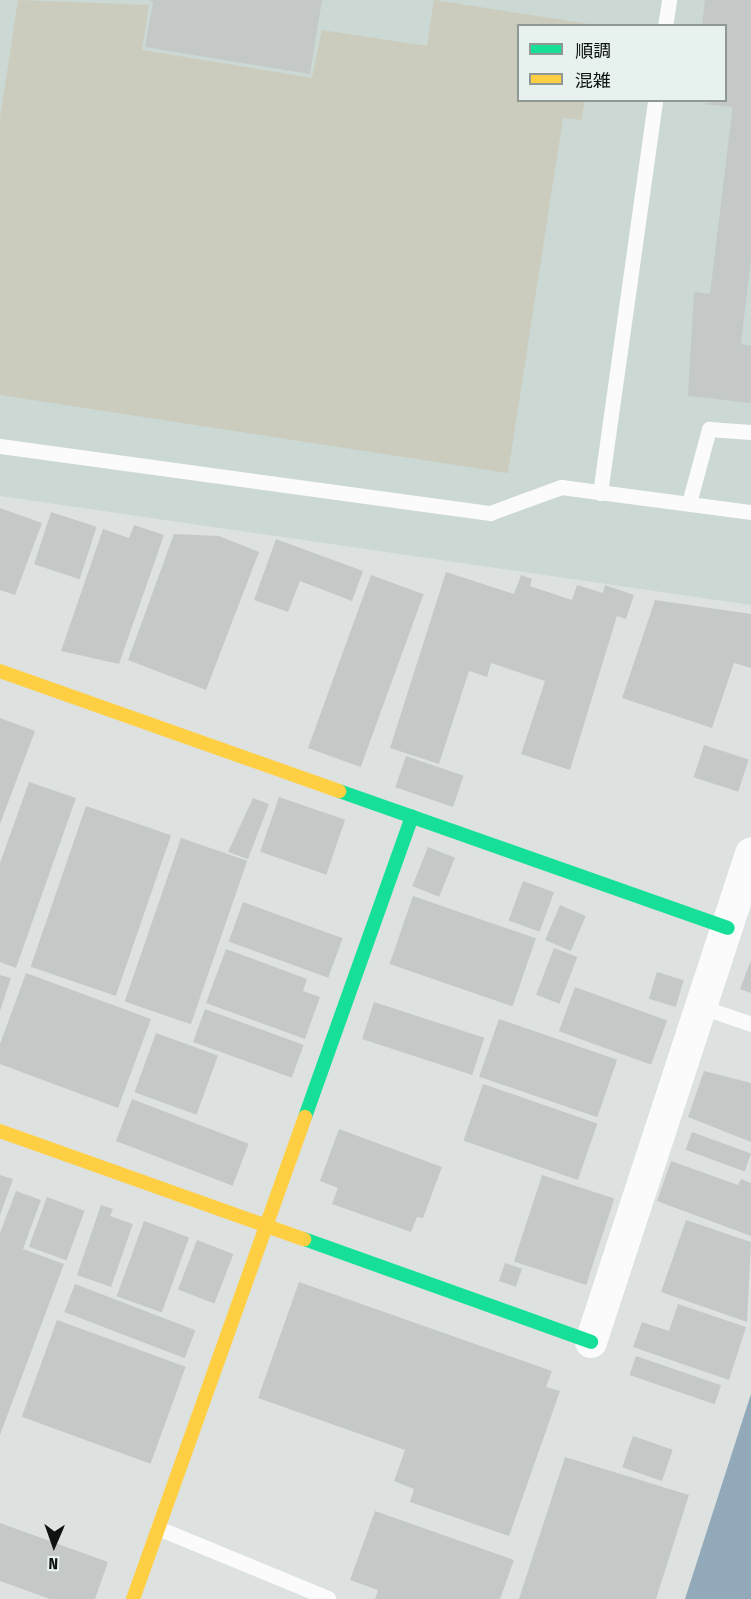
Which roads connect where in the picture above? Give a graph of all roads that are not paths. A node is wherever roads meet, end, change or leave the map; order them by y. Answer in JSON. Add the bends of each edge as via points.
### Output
{"nodes":[{"id":1,"x":669,"y":0,"type":"edge"},
{"id":2,"x":665,"y":24,"type":"edge"},
{"id":3,"x":655,"y":102,"type":"edge"},
{"id":4,"x":751,"y":432,"type":"edge"},
{"id":5,"x":0,"y":446,"type":"edge"},
{"id":6,"x":600,"y":493,"type":"junction"},
{"id":7,"x":689,"y":503,"type":"junction"},
{"id":8,"x":751,"y":512,"type":"edge"},
{"id":9,"x":0,"y":671,"type":"edge"},
{"id":10,"x":412,"y":816,"type":"junction"},
{"id":11,"x":751,"y":854,"type":"edge"},
{"id":12,"x":728,"y":928,"type":"junction"},
{"id":13,"x":702,"y":1006,"type":"junction"},
{"id":14,"x":751,"y":1024,"type":"edge"},
{"id":15,"x":0,"y":1131,"type":"edge"},
{"id":16,"x":264,"y":1226,"type":"junction"},
{"id":17,"x":591,"y":1342,"type":"joint"},
{"id":18,"x":158,"y":1528,"type":"junction"},
{"id":19,"x":328,"y":1598,"type":"edge"},
{"id":20,"x":133,"y":1599,"type":"edge"}],
"edges":[{"from":1,"to":2,"type":"lane"},
{"from":3,"to":6,"type":"lane"},
{"from":4,"to":7,"type":"lane","via":[[710,429]]},
{"from":5,"to":6,"type":"lane","via":[[490,513],[561,487]]},
{"from":6,"to":7,"type":"lane"},
{"from":7,"to":8,"type":"lane"},
{"from":9,"to":10,"type":"street"},
{"from":10,"to":12,"type":"street"},
{"from":10,"to":16,"type":"street"},
{"from":11,"to":12,"type":"street"},
{"from":12,"to":13,"type":"street"},
{"from":13,"to":14,"type":"lane"},
{"from":13,"to":17,"type":"street"},
{"from":15,"to":16,"type":"street"},
{"from":16,"to":17,"type":"street"},
{"from":16,"to":18,"type":"street"},
{"from":18,"to":19,"type":"lane"},
{"from":18,"to":20,"type":"street"}]}
